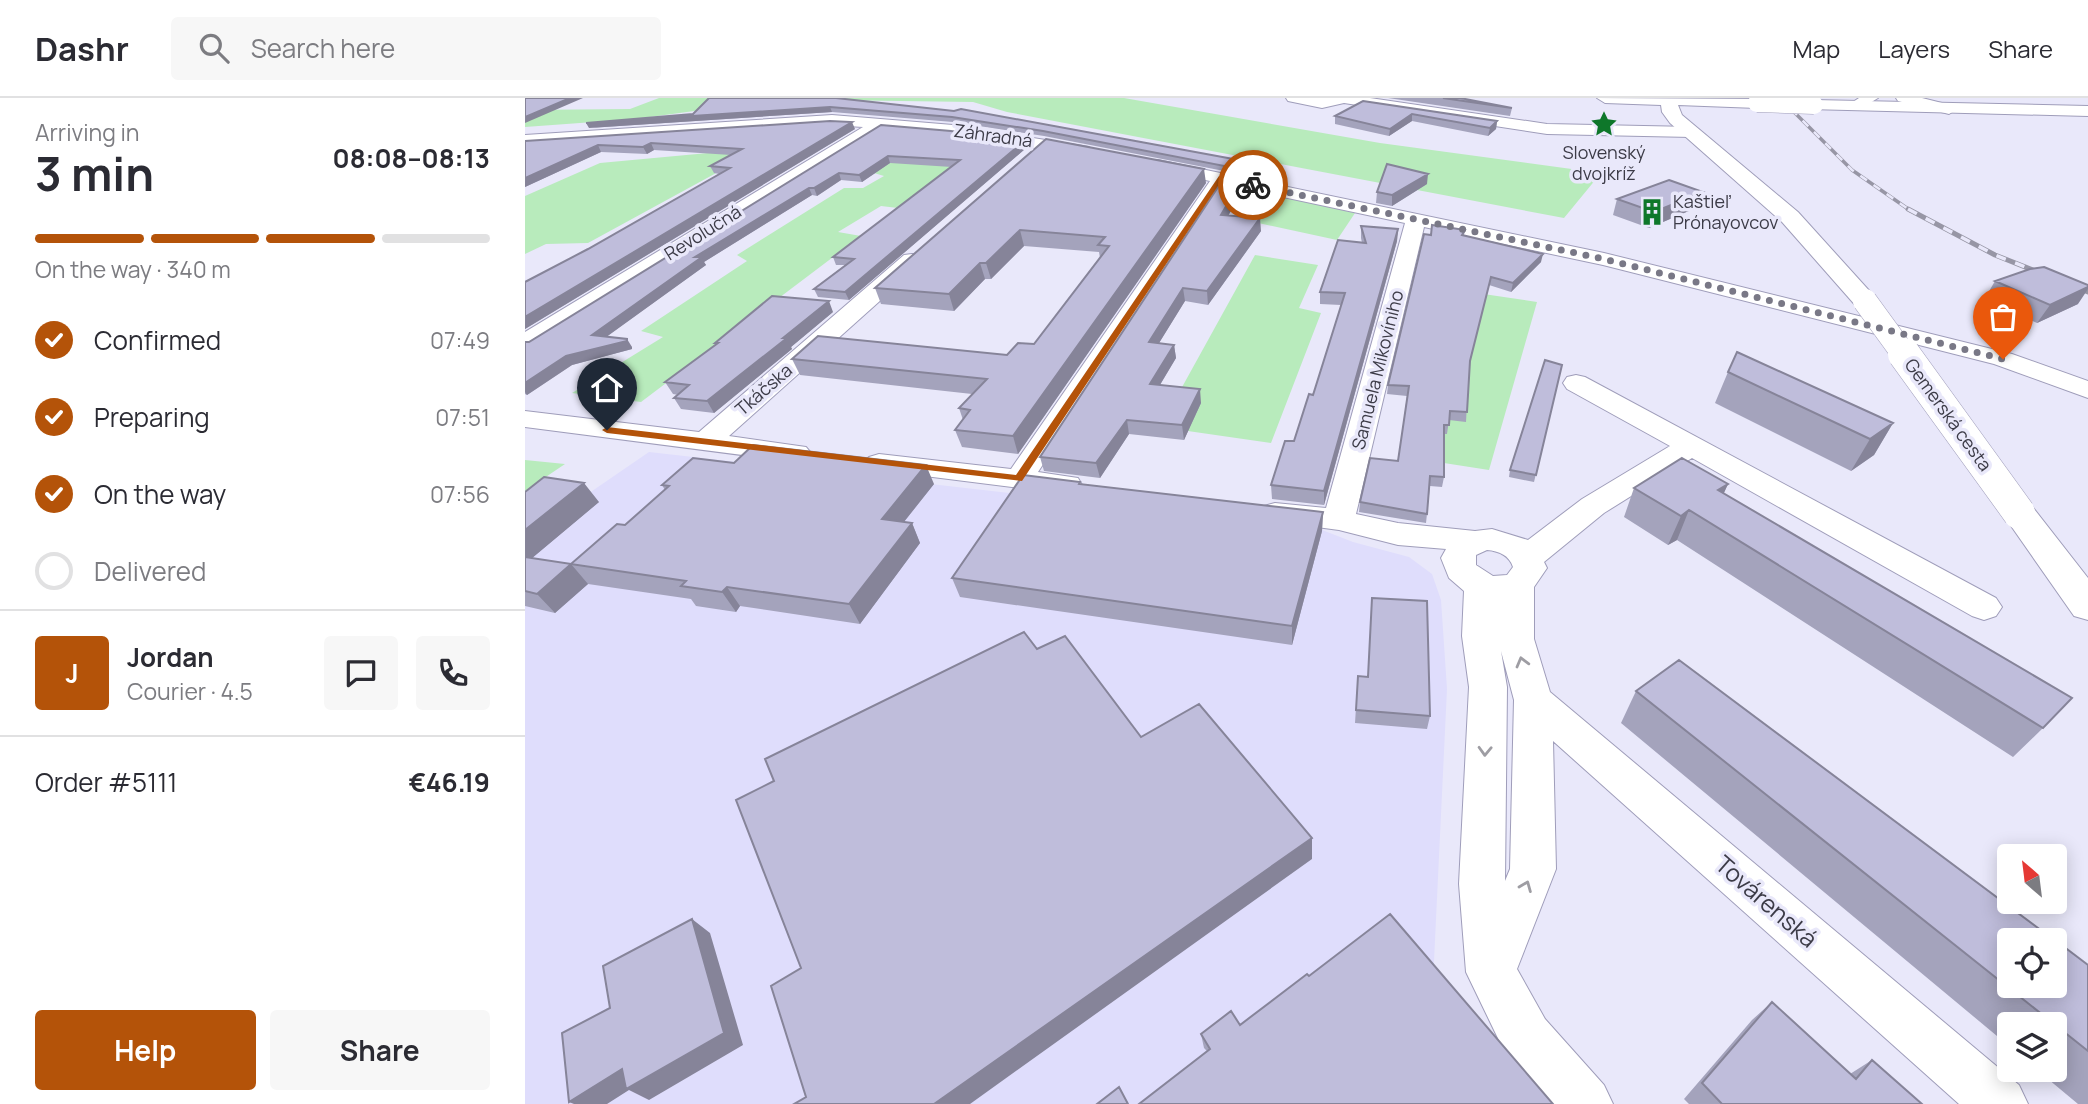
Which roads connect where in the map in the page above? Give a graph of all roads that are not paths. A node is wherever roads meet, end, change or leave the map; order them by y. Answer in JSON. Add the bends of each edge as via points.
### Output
{"nodes":[{"id":1,"x":1293,"y":98,"type":"edge"},
{"id":2,"x":1341,"y":98,"type":"edge"},
{"id":3,"x":1597,"y":98,"type":"edge"},
{"id":4,"x":1605,"y":98,"type":"edge"},
{"id":5,"x":1871,"y":98,"type":"edge"},
{"id":6,"x":1903,"y":98,"type":"edge"},
{"id":7,"x":1669,"y":100,"type":"junction"},
{"id":8,"x":1733,"y":102,"type":"junction"},
{"id":9,"x":1855,"y":106,"type":"junction"},
{"id":10,"x":1949,"y":109,"type":"junction"},
{"id":11,"x":2014,"y":111,"type":"junction"},
{"id":12,"x":2088,"y":111,"type":"edge"},
{"id":13,"x":881,"y":122,"type":"junction"},
{"id":14,"x":2088,"y":122,"type":"edge"},
{"id":15,"x":1684,"y":125,"type":"junction"},
{"id":16,"x":558,"y":139,"type":"junction"},
{"id":17,"x":525,"y":141,"type":"edge"},
{"id":18,"x":1044,"y":144,"type":"junction"},
{"id":19,"x":525,"y":153,"type":"edge"},
{"id":20,"x":1112,"y":157,"type":"edge"},
{"id":21,"x":1024,"y":162,"type":"edge"},
{"id":22,"x":1139,"y":162,"type":"edge"},
{"id":23,"x":1221,"y":178,"type":"junction"},
{"id":24,"x":1416,"y":219,"type":"junction"},
{"id":25,"x":931,"y":243,"type":"edge"},
{"id":26,"x":525,"y":343,"type":"edge"},
{"id":27,"x":1576,"y":383,"type":"dead end"},
{"id":28,"x":2088,"y":390,"type":"edge"},
{"id":29,"x":525,"y":419,"type":"edge"},
{"id":30,"x":704,"y":443,"type":"junction"},
{"id":31,"x":1691,"y":446,"type":"junction"},
{"id":32,"x":1019,"y":479,"type":"junction"},
{"id":33,"x":1101,"y":490,"type":"edge"},
{"id":34,"x":1253,"y":510,"type":"edge"},
{"id":35,"x":1339,"y":520,"type":"junction"},
{"id":36,"x":1494,"y":563,"type":"junction"},
{"id":37,"x":2088,"y":606,"type":"edge"},
{"id":38,"x":1985,"y":607,"type":"dead end"},
{"id":39,"x":1533,"y":701,"type":"junction"},
{"id":40,"x":1491,"y":972,"type":"junction"},
{"id":41,"x":1584,"y":1104,"type":"edge"},
{"id":42,"x":2000,"y":1104,"type":"edge"}],
"edges":[{"from":1,"to":2,"type":"street","via":[[1322,103]]},
{"from":2,"to":15,"type":"street","via":[[1547,129]]},
{"from":3,"to":15,"type":"main road"},
{"from":4,"to":7,"type":"main road"},
{"from":5,"to":9,"type":"street"},
{"from":6,"to":10,"type":"street"},
{"from":7,"to":8,"type":"main road"},
{"from":7,"to":15,"type":"main road","via":[[1671,112]]},
{"from":8,"to":9,"type":"main road","bridge":true},
{"from":8,"to":15,"type":"main road","via":[[1690,108]]},
{"from":9,"to":10,"type":"main road"},
{"from":10,"to":11,"type":"main road"},
{"from":11,"to":12,"type":"main road"},
{"from":11,"to":14,"type":"main road"},
{"from":13,"to":16,"type":"street","name":"Záhradná","via":[[832,120]]},
{"from":13,"to":18,"type":"street","name":"Záhradná"},
{"from":13,"to":26,"type":"street","name":"Revolučná"},
{"from":15,"to":37,"type":"main road","name":"Gemerská cesta","bridge":true,"via":[[1790,217],[1865,301]]},
{"from":16,"to":17,"type":"street","name":"Záhradná"},
{"from":16,"to":19,"type":"street"},
{"from":18,"to":20,"type":"street","name":"Záhradná"},
{"from":18,"to":21,"type":"street"},
{"from":22,"to":23,"type":"street"},
{"from":23,"to":24,"type":"street"},
{"from":23,"to":32,"type":"street"},
{"from":24,"to":28,"type":"street","name":"Gemerská cesta","via":[[1604,259],[2003,359]]},
{"from":24,"to":35,"type":"street","name":"Samuela Mikovíniho"},
{"from":25,"to":30,"type":"street","name":"Tkáčska"},
{"from":27,"to":31,"type":"street"},
{"from":29,"to":30,"type":"street"},
{"from":30,"to":32,"type":"street"},
{"from":31,"to":36,"type":"street"},
{"from":31,"to":38,"type":"street"},
{"from":32,"to":33,"type":"street"},
{"from":34,"to":35,"type":"street"},
{"from":35,"to":36,"type":"street"},
{"from":39,"to":36,"type":"street","one_way":true},
{"from":36,"to":40,"type":"street","one_way":true,"via":[[1481,636],[1488,687],[1482,872]]},
{"from":40,"to":39,"type":"street","one_way":true,"via":[[1533,869]]},
{"from":39,"to":42,"type":"street","name":"Továrenská"},
{"from":40,"to":41,"type":"street","via":[[1526,1038]]}]}
